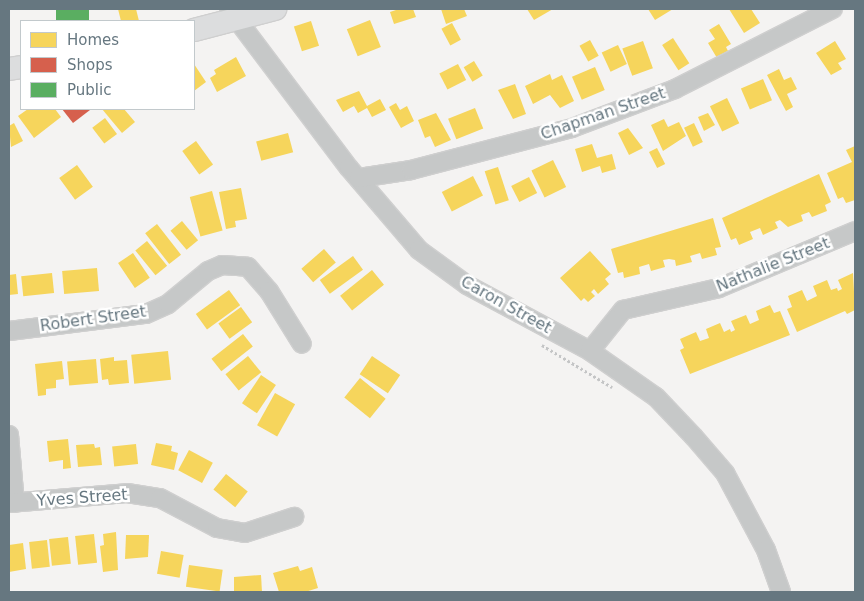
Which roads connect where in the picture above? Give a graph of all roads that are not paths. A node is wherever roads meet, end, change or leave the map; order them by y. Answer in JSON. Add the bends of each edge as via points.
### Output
{"nodes":[{"id":1,"x":275,"y":9,"type":"edge"},
{"id":2,"x":833,"y":9,"type":"edge"},
{"id":3,"x":233,"y":14,"type":"edge"},
{"id":4,"x":195,"y":30,"type":"edge"},
{"id":5,"x":359,"y":178,"type":"junction"},
{"id":6,"x":855,"y":231,"type":"edge"},
{"id":7,"x":9,"y":331,"type":"edge"},
{"id":8,"x":302,"y":344,"type":"dead end"},
{"id":9,"x":590,"y":351,"type":"junction"},
{"id":10,"x":9,"y":435,"type":"edge"},
{"id":11,"x":12,"y":503,"type":"edge"},
{"id":12,"x":294,"y":518,"type":"dead end"},
{"id":13,"x":781,"y":592,"type":"edge"}],
"edges":[{"from":1,"to":3,"type":"main road"},
{"from":2,"to":5,"type":"street","name":"Chapman Street","via":[[675,89],[572,128],[411,170]]},
{"from":3,"to":4,"type":"main road"},
{"from":3,"to":5,"type":"street","name":"Caron Street"},
{"from":5,"to":9,"type":"street","name":"Caron Street","via":[[432,261],[467,284]]},
{"from":6,"to":9,"type":"street","name":"Nathalie Street","via":[[719,288],[623,310]]},
{"from":7,"to":8,"type":"street","name":"Robert Street","via":[[146,314],[168,304],[208,271],[222,265],[248,267],[269,291]]},
{"from":9,"to":13,"type":"street","name":"Caron Street","via":[[656,397],[725,473],[766,550]]},
{"from":10,"to":11,"type":"street"},
{"from":11,"to":12,"type":"street","name":"Yves Street","via":[[127,493],[160,498],[217,528],[245,533]]}]}
